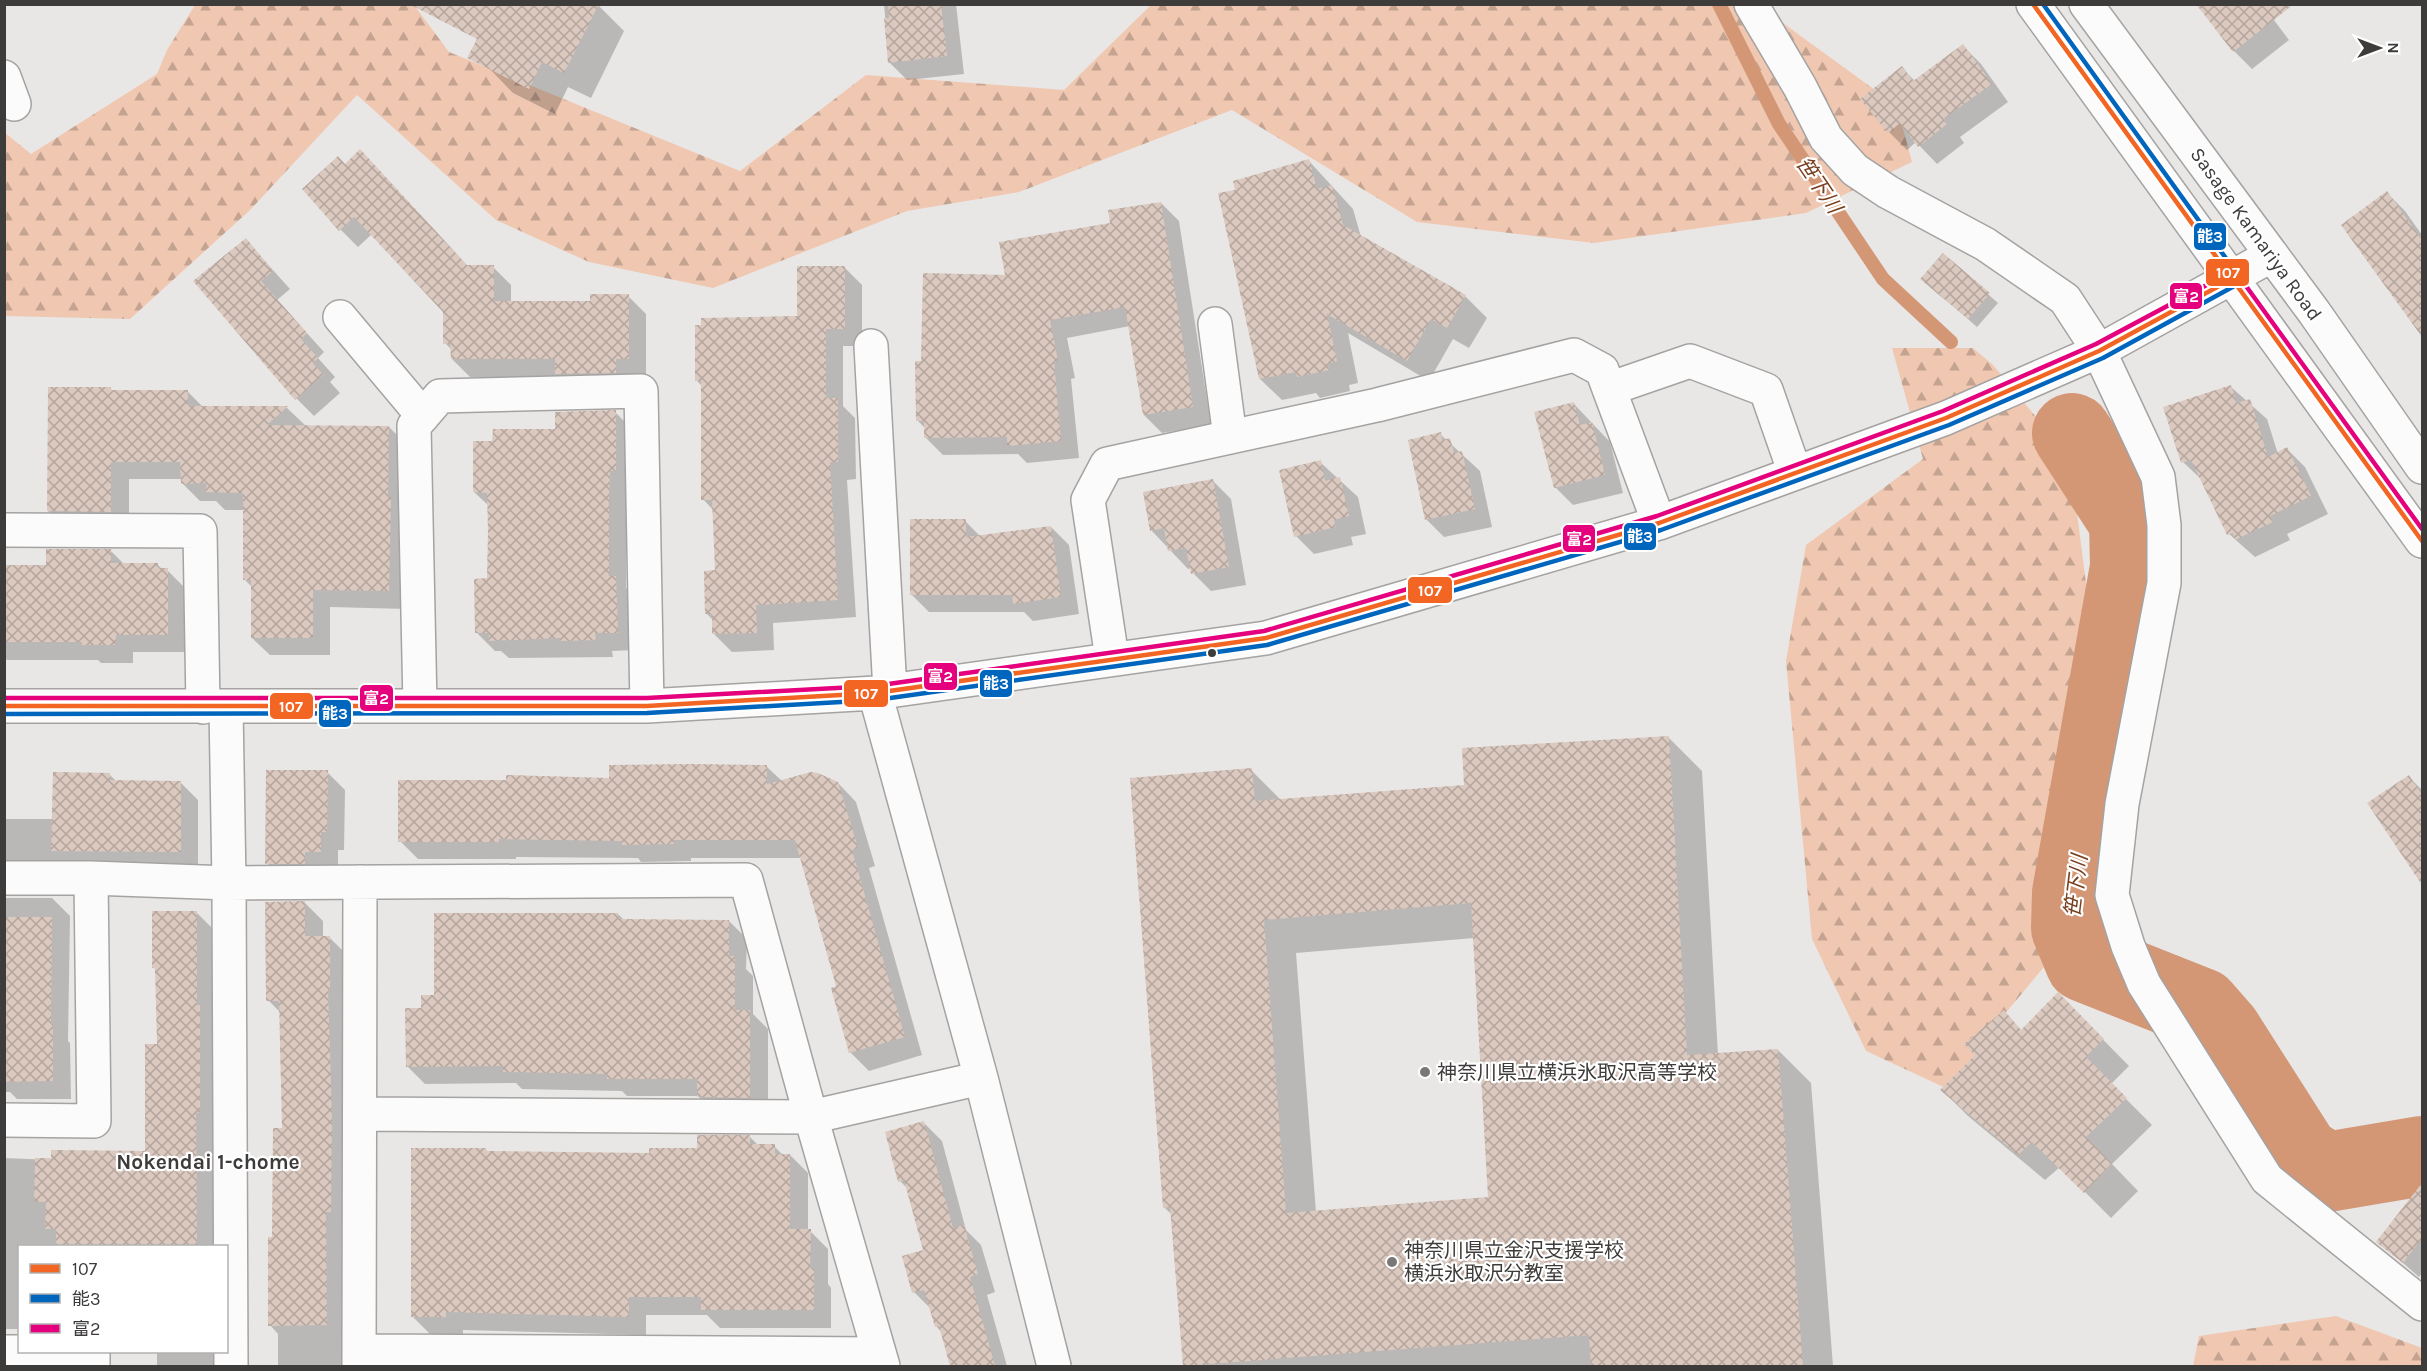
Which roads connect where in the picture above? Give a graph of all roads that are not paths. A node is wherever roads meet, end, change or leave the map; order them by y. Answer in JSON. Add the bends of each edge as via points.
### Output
{"nodes":[{"id":1,"x":1750,"y":4,"type":"edge"},
{"id":2,"x":2033,"y":4,"type":"edge"},
{"id":3,"x":2086,"y":4,"type":"edge"},
{"id":4,"x":2272,"y":255,"type":"junction"},
{"id":5,"x":2232,"y":279,"type":"junction"},
{"id":6,"x":340,"y":317,"type":"dead end"},
{"id":7,"x":1215,"y":324,"type":"dead end"},
{"id":8,"x":871,"y":346,"type":"dead end"},
{"id":9,"x":2099,"y":351,"type":"junction"},
{"id":10,"x":1609,"y":389,"type":"junction"},
{"id":11,"x":423,"y":416,"type":"junction"},
{"id":12,"x":1230,"y":437,"type":"junction"},
{"id":13,"x":2422,"y":466,"type":"edge"},
{"id":14,"x":1795,"y":473,"type":"junction"},
{"id":15,"x":1659,"y":523,"type":"junction"},
{"id":16,"x":4,"y":530,"type":"edge"},
{"id":17,"x":2422,"y":541,"type":"edge"},
{"id":18,"x":1112,"y":658,"type":"junction"},
{"id":19,"x":882,"y":692,"type":"junction"},
{"id":20,"x":647,"y":705,"type":"junction"},
{"id":21,"x":4,"y":706,"type":"edge"},
{"id":22,"x":420,"y":706,"type":"junction"},
{"id":23,"x":215,"y":707,"type":"junction"},
{"id":24,"x":4,"y":878,"type":"edge"},
{"id":25,"x":91,"y":878,"type":"junction"},
{"id":26,"x":360,"y":882,"type":"junction"},
{"id":27,"x":229,"y":883,"type":"junction"},
{"id":28,"x":981,"y":1078,"type":"junction"},
{"id":29,"x":361,"y":1114,"type":"junction"},
{"id":30,"x":811,"y":1117,"type":"junction"},
{"id":31,"x":4,"y":1120,"type":"edge"},
{"id":32,"x":2422,"y":1304,"type":"edge"},
{"id":33,"x":359,"y":1359,"type":"edge"},
{"id":34,"x":881,"y":1360,"type":"edge"},
{"id":35,"x":231,"y":1366,"type":"edge"},
{"id":36,"x":1054,"y":1366,"type":"edge"}],
"edges":[{"from":1,"to":9,"type":"street","via":[[1826,138],[1854,170],[1985,244],[2065,299]]},
{"from":2,"to":5,"type":"street"},
{"from":3,"to":4,"type":"street","name":"Sasage Kamariya Road"},
{"from":4,"to":5,"type":"street"},
{"from":4,"to":13,"type":"street","name":"Sasage Kamariya Road"},
{"from":5,"to":9,"type":"street"},
{"from":5,"to":17,"type":"street"},
{"from":6,"to":11,"type":"street"},
{"from":7,"to":12,"type":"street"},
{"from":8,"to":19,"type":"street"},
{"from":9,"to":14,"type":"street","via":[[1946,418]]},
{"from":9,"to":32,"type":"street","via":[[2158,477],[2164,525],[2164,583],[2122,804],[2112,895],[2128,946],[2144,984],[2267,1179]]},
{"from":10,"to":12,"type":"street","via":[[1602,370],[1574,355]]},
{"from":10,"to":14,"type":"street","via":[[1690,361],[1766,390]]},
{"from":10,"to":15,"type":"street"},
{"from":11,"to":20,"type":"street","via":[[440,396],[641,391]]},
{"from":11,"to":22,"type":"street","via":[[414,426]]},
{"from":12,"to":18,"type":"street","via":[[1107,464],[1088,500]]},
{"from":14,"to":15,"type":"street"},
{"from":15,"to":18,"type":"street","via":[[1266,638]]},
{"from":16,"to":23,"type":"street","via":[[200,531]]},
{"from":18,"to":19,"type":"street"},
{"from":19,"to":20,"type":"street"},
{"from":19,"to":28,"type":"street"},
{"from":20,"to":22,"type":"street"},
{"from":21,"to":23,"type":"street"},
{"from":22,"to":23,"type":"street"},
{"from":23,"to":27,"type":"street"},
{"from":24,"to":25,"type":"street"},
{"from":25,"to":27,"type":"street"},
{"from":25,"to":31,"type":"street","via":[[94,1121]]},
{"from":26,"to":27,"type":"street"},
{"from":26,"to":29,"type":"street"},
{"from":26,"to":30,"type":"street","via":[[747,880]]},
{"from":27,"to":35,"type":"street"},
{"from":28,"to":30,"type":"street"},
{"from":28,"to":36,"type":"street"},
{"from":29,"to":30,"type":"street"},
{"from":29,"to":33,"type":"street"},
{"from":30,"to":34,"type":"street"},
{"from":33,"to":34,"type":"street"}]}
